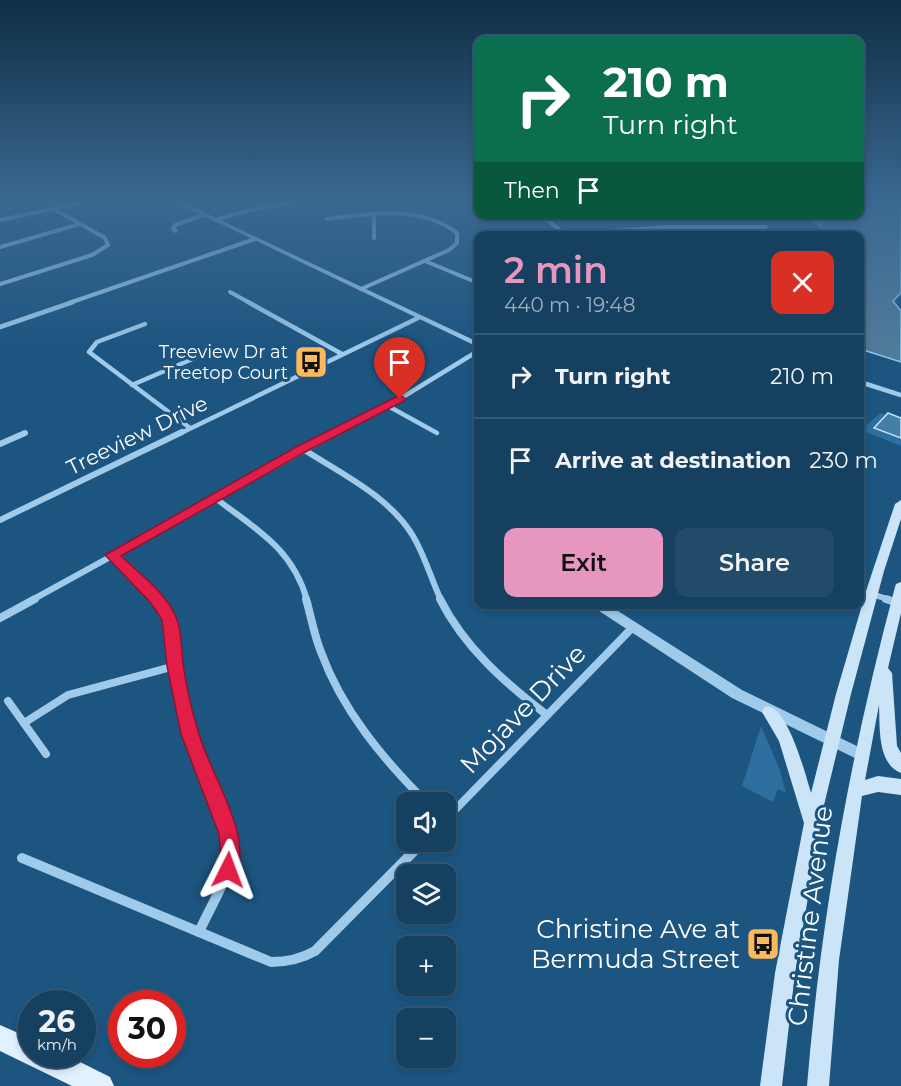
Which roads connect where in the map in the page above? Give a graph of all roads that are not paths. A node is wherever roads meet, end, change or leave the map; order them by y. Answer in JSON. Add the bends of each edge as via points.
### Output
{"nodes":[{"id":1,"x":97,"y":252,"type":"edge"},
{"id":2,"x":218,"y":252,"type":"edge"},
{"id":3,"x":282,"y":252,"type":"edge"},
{"id":4,"x":442,"y":252,"type":"edge"},
{"id":5,"x":425,"y":261,"type":"junction"},
{"id":6,"x":474,"y":281,"type":"edge"},
{"id":7,"x":0,"y":284,"type":"edge"},
{"id":8,"x":361,"y":289,"type":"junction"},
{"id":9,"x":230,"y":292,"type":"dead end"},
{"id":10,"x":418,"y":318,"type":"junction"},
{"id":11,"x":145,"y":324,"type":"dead end"},
{"id":12,"x":0,"y":327,"type":"edge"},
{"id":13,"x":474,"y":343,"type":"edge"},
{"id":14,"x":474,"y":353,"type":"edge"},
{"id":15,"x":342,"y":354,"type":"junction"},
{"id":16,"x":197,"y":357,"type":"dead end"},
{"id":17,"x":864,"y":383,"type":"edge"},
{"id":18,"x":132,"y":385,"type":"junction"},
{"id":19,"x":901,"y":395,"type":"edge"},
{"id":20,"x":388,"y":406,"type":"junction"},
{"id":21,"x":190,"y":428,"type":"junction"},
{"id":22,"x":26,"y":433,"type":"dead end"},
{"id":23,"x":437,"y":433,"type":"dead end"},
{"id":24,"x":0,"y":444,"type":"edge"},
{"id":25,"x":303,"y":449,"type":"junction"},
{"id":26,"x":214,"y":497,"type":"junction"},
{"id":27,"x":901,"y":504,"type":"edge"},
{"id":28,"x":0,"y":520,"type":"edge"},
{"id":29,"x":898,"y":520,"type":"edge"},
{"id":30,"x":112,"y":555,"type":"junction"},
{"id":31,"x":901,"y":587,"type":"edge"},
{"id":32,"x":872,"y":594,"type":"junction"},
{"id":33,"x":899,"y":604,"type":"edge"},
{"id":34,"x":604,"y":609,"type":"edge"},
{"id":35,"x":0,"y":618,"type":"edge"},
{"id":36,"x":632,"y":628,"type":"junction"},
{"id":37,"x":884,"y":660,"type":"junction"},
{"id":38,"x":175,"y":666,"type":"junction"},
{"id":39,"x":8,"y":701,"type":"dead end"},
{"id":40,"x":769,"y":712,"type":"junction"},
{"id":41,"x":547,"y":715,"type":"junction"},
{"id":42,"x":24,"y":723,"type":"junction"},
{"id":43,"x":830,"y":740,"type":"junction"},
{"id":44,"x":46,"y":754,"type":"dead end"},
{"id":45,"x":862,"y":755,"type":"junction"},
{"id":46,"x":901,"y":765,"type":"edge"},
{"id":47,"x":901,"y":787,"type":"edge"},
{"id":48,"x":855,"y":790,"type":"junction"},
{"id":49,"x":416,"y":792,"type":"edge"},
{"id":50,"x":456,"y":809,"type":"edge"},
{"id":51,"x":811,"y":821,"type":"junction"},
{"id":52,"x":413,"y":852,"type":"edge"},
{"id":53,"x":22,"y":858,"type":"dead end"},
{"id":54,"x":199,"y":932,"type":"junction"},
{"id":55,"x":0,"y":1038,"type":"edge"},
{"id":56,"x":18,"y":1047,"type":"edge"},
{"id":57,"x":63,"y":1068,"type":"edge"},
{"id":58,"x":101,"y":1086,"type":"edge"},
{"id":59,"x":771,"y":1086,"type":"edge"},
{"id":60,"x":818,"y":1086,"type":"edge"}],
"edges":[{"from":1,"to":7,"type":"street"},
{"from":2,"to":12,"type":"street"},
{"from":3,"to":8,"type":"street"},
{"from":4,"to":5,"type":"street"},
{"from":5,"to":6,"type":"street"},
{"from":5,"to":8,"type":"street"},
{"from":8,"to":10,"type":"street"},
{"from":9,"to":15,"type":"street"},
{"from":10,"to":13,"type":"street"},
{"from":10,"to":15,"type":"street","name":"Treeview Drive"},
{"from":11,"to":18,"type":"street","via":[[97,342],[88,351]]},
{"from":14,"to":20,"type":"street"},
{"from":15,"to":21,"type":"street","name":"Treeview Drive"},
{"from":16,"to":18,"type":"street"},
{"from":17,"to":19,"type":"street"},
{"from":18,"to":21,"type":"street"},
{"from":20,"to":23,"type":"street"},
{"from":20,"to":25,"type":"street"},
{"from":21,"to":28,"type":"street","name":"Treeview Drive"},
{"from":22,"to":24,"type":"street"},
{"from":25,"to":26,"type":"street"},
{"from":25,"to":41,"type":"street","via":[[398,516],[414,539],[444,607],[466,640],[507,683]]},
{"from":26,"to":30,"type":"street"},
{"from":26,"to":49,"type":"street","via":[[290,560],[302,583],[312,627],[339,690],[387,762]]},
{"from":27,"to":29,"type":"main road","name":"Christine Avenue"},
{"from":29,"to":32,"type":"main road","name":"Christine Avenue"},
{"from":30,"to":35,"type":"street"},
{"from":30,"to":38,"type":"street","via":[[165,609],[173,632]]},
{"from":31,"to":33,"type":"main road","name":"Christine Avenue"},
{"from":32,"to":33,"type":"street"},
{"from":32,"to":43,"type":"main road","name":"Christine Avenue"},
{"from":33,"to":37,"type":"main road","name":"Christine Avenue"},
{"from":34,"to":36,"type":"street"},
{"from":36,"to":40,"type":"street"},
{"from":36,"to":41,"type":"street","name":"Mojave Drive"},
{"from":37,"to":45,"type":"main road","name":"Christine Avenue"},
{"from":37,"to":46,"type":"main road","via":[[889,747]]},
{"from":38,"to":42,"type":"street","via":[[68,695]]},
{"from":38,"to":54,"type":"street","via":[[190,734],[231,848],[224,884]]},
{"from":39,"to":42,"type":"street"},
{"from":40,"to":43,"type":"street"},
{"from":40,"to":51,"type":"main road","via":[[786,739]]},
{"from":41,"to":50,"type":"street","name":"Mojave Drive"},
{"from":42,"to":44,"type":"street"},
{"from":43,"to":45,"type":"street"},
{"from":43,"to":51,"type":"main road","name":"Christine Avenue"},
{"from":45,"to":48,"type":"main road","name":"Christine Avenue"},
{"from":47,"to":48,"type":"main road","via":[[878,784]]},
{"from":48,"to":60,"type":"main road","name":"Christine Avenue","via":[[830,943]]},
{"from":51,"to":59,"type":"main road","name":"Christine Avenue"},
{"from":52,"to":54,"type":"street","via":[[328,939],[301,960],[271,962]]},
{"from":53,"to":54,"type":"street"},
{"from":55,"to":56,"type":"main road"},
{"from":57,"to":58,"type":"main road"}]}
